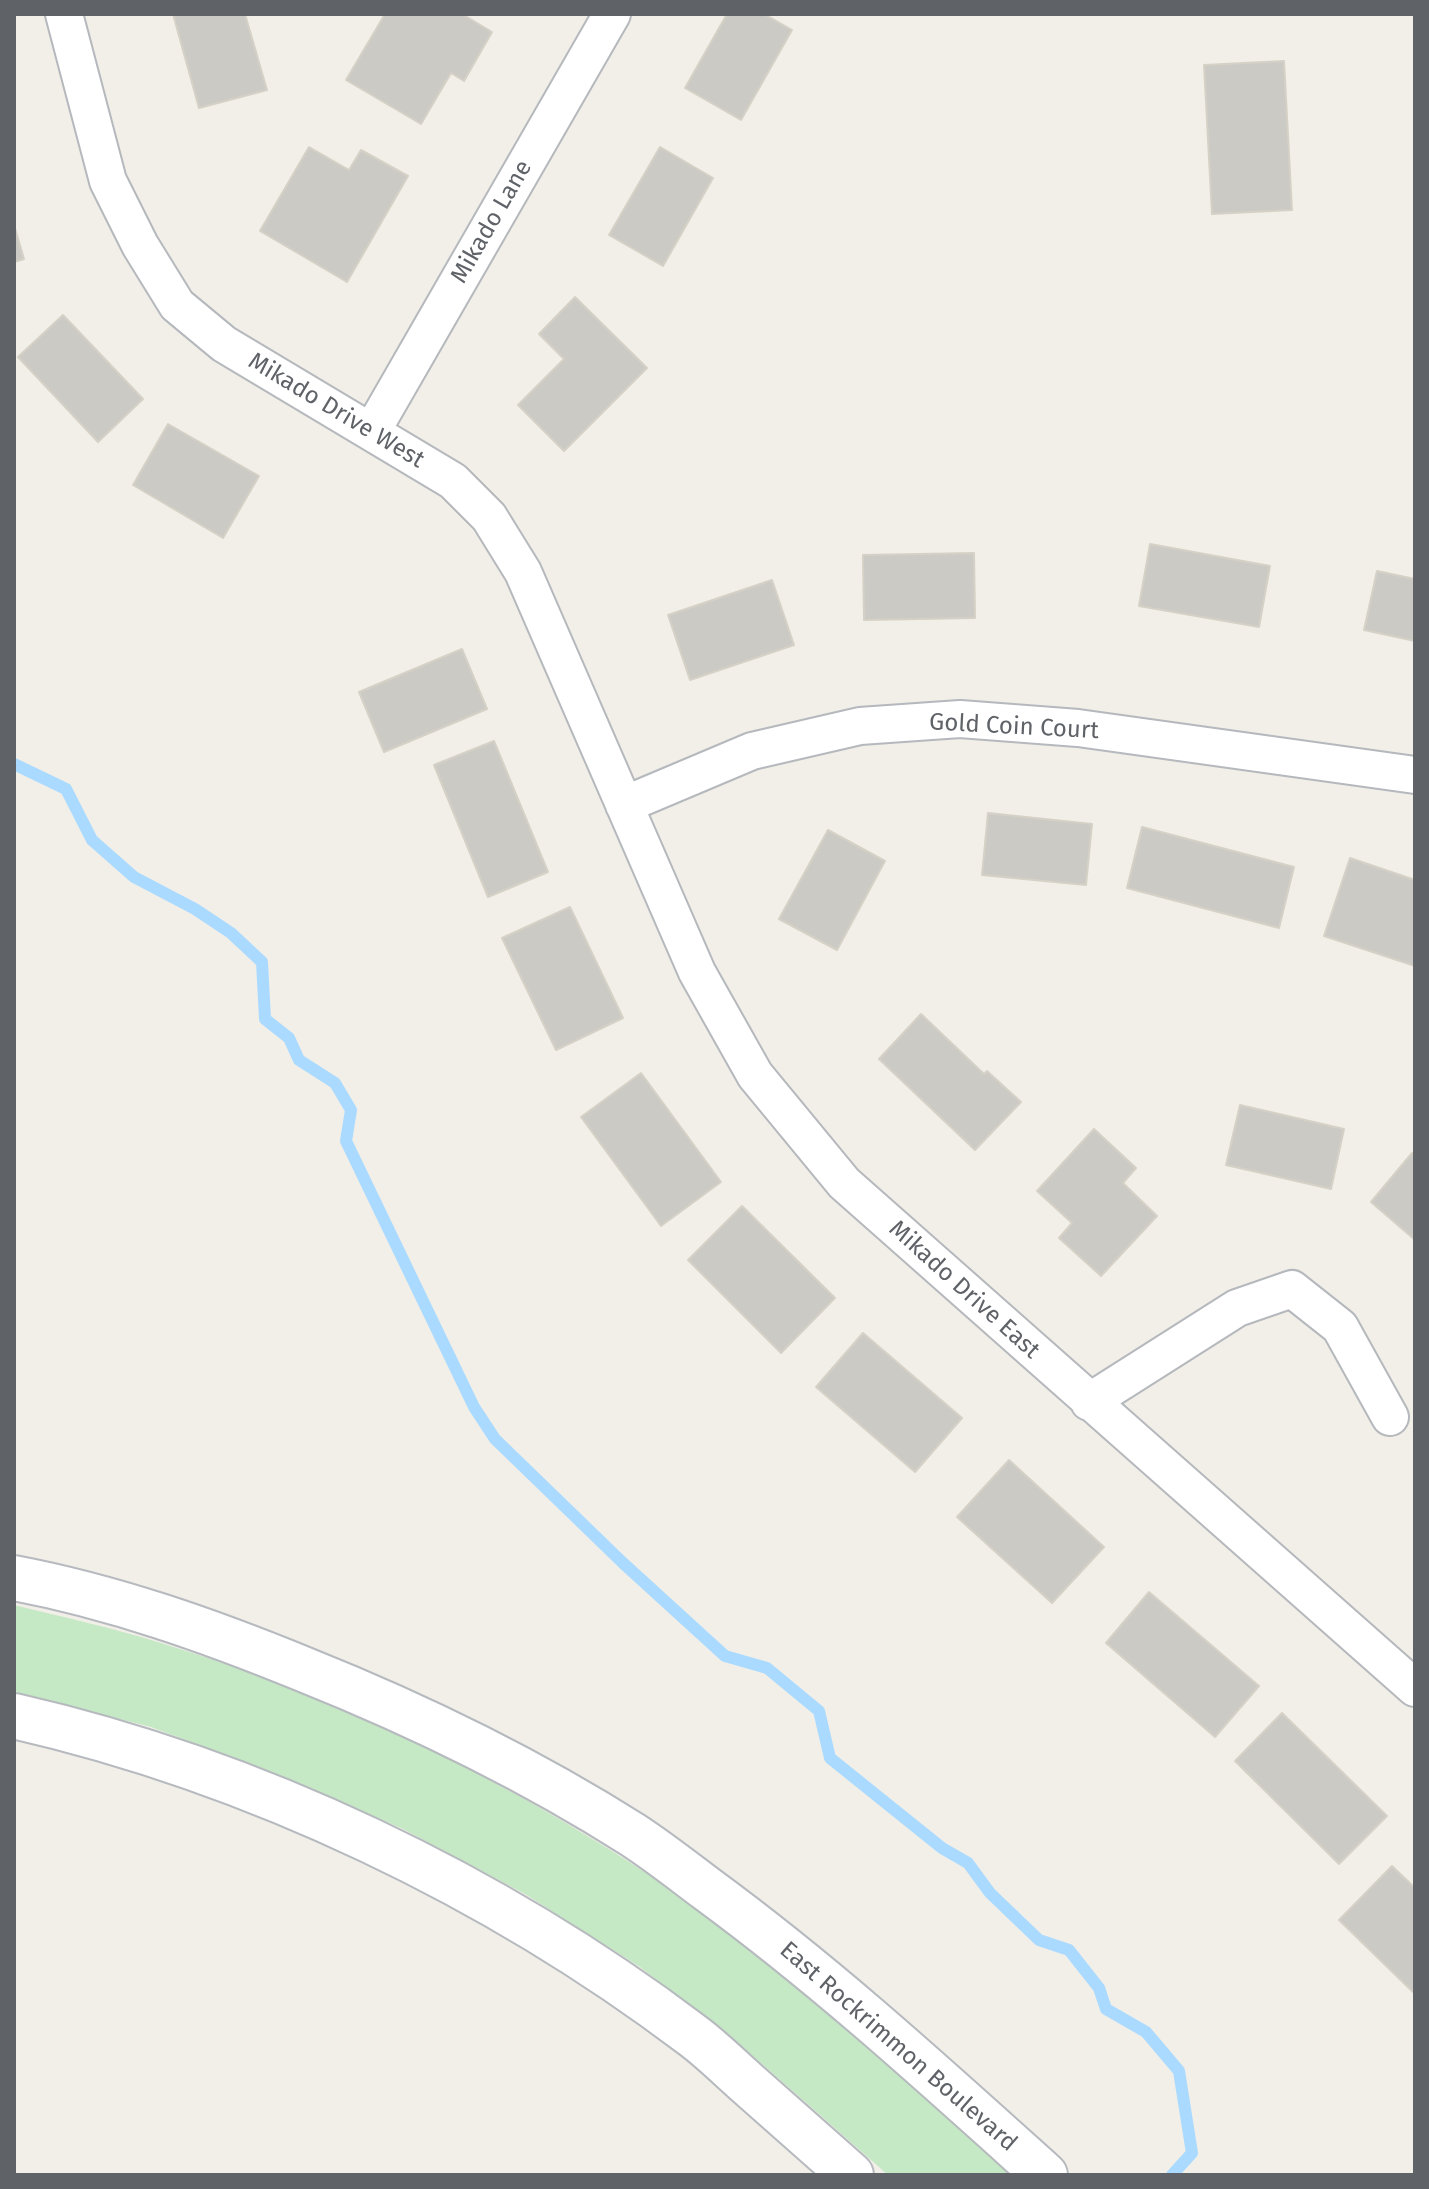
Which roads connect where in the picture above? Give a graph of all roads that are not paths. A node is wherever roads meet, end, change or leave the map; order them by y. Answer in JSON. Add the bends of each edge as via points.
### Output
{"nodes":[{"id":1,"x":64,"y":14,"type":"edge"},
{"id":2,"x":612,"y":14,"type":"edge"},
{"id":3,"x":372,"y":431,"type":"junction"},
{"id":4,"x":1415,"y":775,"type":"edge"},
{"id":5,"x":624,"y":805,"type":"junction"},
{"id":6,"x":1089,"y":1402,"type":"junction"},
{"id":7,"x":1390,"y":1417,"type":"dead end"},
{"id":8,"x":14,"y":1578,"type":"edge"},
{"id":9,"x":1415,"y":1688,"type":"edge"},
{"id":10,"x":14,"y":1716,"type":"edge"},
{"id":11,"x":851,"y":2175,"type":"edge"},
{"id":12,"x":1045,"y":2175,"type":"edge"}],
"edges":[{"from":1,"to":3,"type":"street","name":"Mikado Drive West","via":[[108,181],[177,305],[224,344]]},
{"from":2,"to":3,"type":"street","name":"Mikado Lane"},
{"from":3,"to":5,"type":"street","name":"Mikado Drive West","via":[[453,481],[489,517],[523,572]]},
{"from":4,"to":5,"type":"street","name":"Gold Coin Court","via":[[1078,728],[960,719],[860,726],[752,751]]},
{"from":5,"to":6,"type":"street","name":"Mikado Drive East","via":[[697,972],[755,1075],[844,1183]]},
{"from":6,"to":7,"type":"street","via":[[1237,1308],[1292,1289],[1340,1327]]},
{"from":6,"to":9,"type":"street","name":"Mikado Drive East"},
{"from":8,"to":12,"type":"main road","name":"East Rockrimmon Boulevard","via":[[132,1607],[236,1641],[357,1690],[532,1775],[635,1837],[750,1920],[851,2001]]},
{"from":10,"to":11,"type":"main road","via":[[159,1755],[273,1797],[458,1885],[583,1960],[694,2036]]}]}
